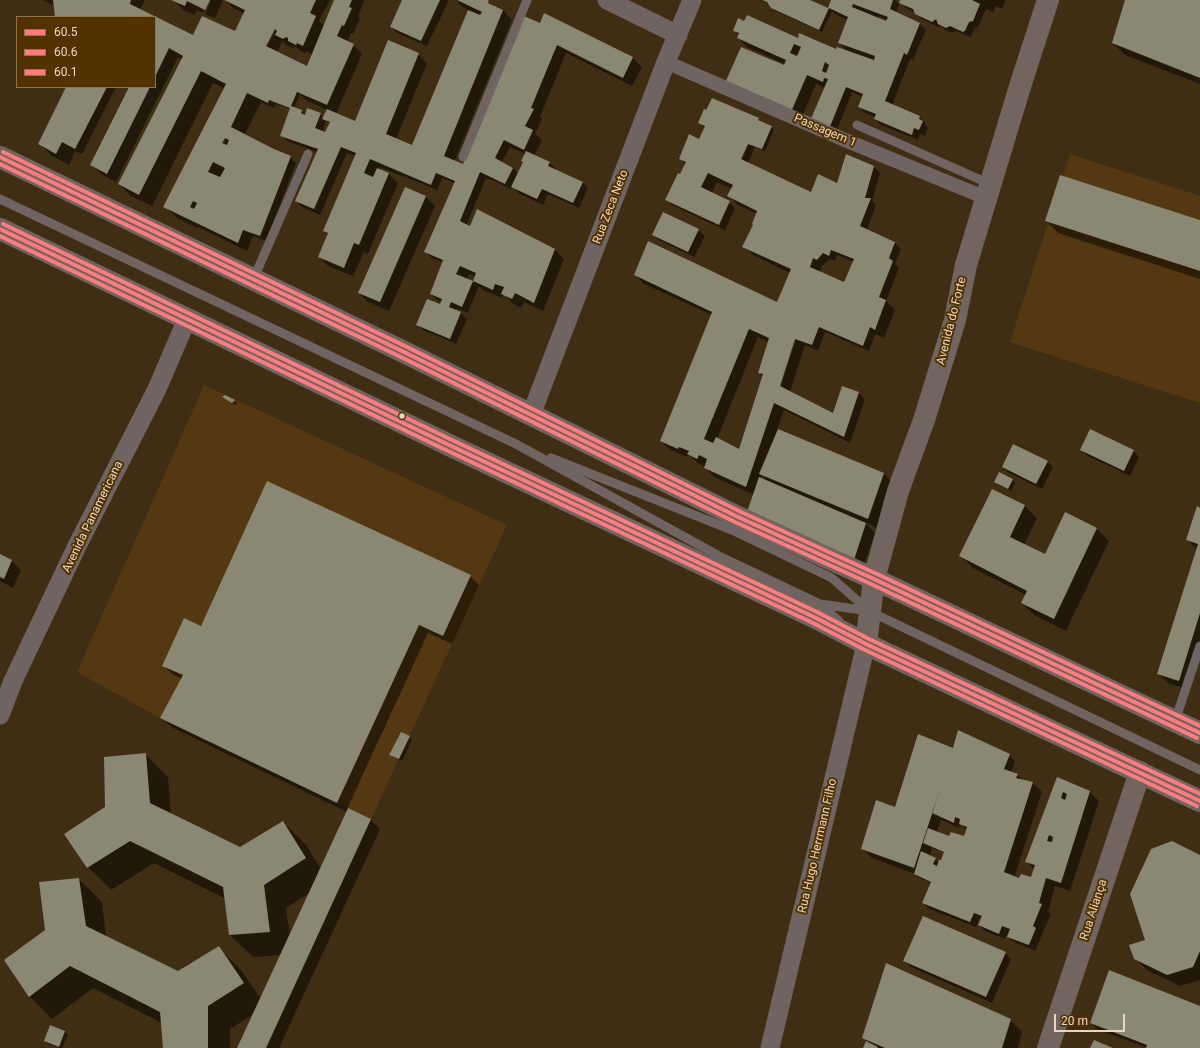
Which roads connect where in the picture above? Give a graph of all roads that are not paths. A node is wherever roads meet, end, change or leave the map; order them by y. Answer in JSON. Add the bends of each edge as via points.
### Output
{"nodes":[{"id":1,"x":527,"y":0,"type":"edge"},
{"id":2,"x":607,"y":0,"type":"edge"},
{"id":3,"x":692,"y":0,"type":"edge"},
{"id":4,"x":1048,"y":0,"type":"edge"},
{"id":5,"x":678,"y":35,"type":"junction"},
{"id":6,"x":666,"y":62,"type":"junction"},
{"id":7,"x":857,"y":125,"type":"dead end"},
{"id":8,"x":308,"y":154,"type":"dead end"},
{"id":9,"x":0,"y":157,"type":"edge"},
{"id":10,"x":463,"y":157,"type":"dead end"},
{"id":11,"x":988,"y":191,"type":"junction"},
{"id":12,"x":0,"y":198,"type":"edge"},
{"id":13,"x":0,"y":229,"type":"edge"},
{"id":14,"x":253,"y":280,"type":"junction"},
{"id":15,"x":187,"y":319,"type":"junction"},
{"id":16,"x":531,"y":415,"type":"junction"},
{"id":17,"x":516,"y":444,"type":"junction"},
{"id":18,"x":832,"y":578,"type":"junction"},
{"id":19,"x":874,"y":578,"type":"junction"},
{"id":20,"x":820,"y":604,"type":"junction"},
{"id":21,"x":869,"y":611,"type":"junction"},
{"id":22,"x":866,"y":644,"type":"junction"},
{"id":23,"x":1200,"y":646,"type":"edge"},
{"id":24,"x":0,"y":715,"type":"edge"},
{"id":25,"x":1175,"y":721,"type":"junction"},
{"id":26,"x":1200,"y":732,"type":"edge"},
{"id":27,"x":1200,"y":770,"type":"edge"},
{"id":28,"x":1140,"y":772,"type":"junction"},
{"id":29,"x":1200,"y":801,"type":"edge"},
{"id":30,"x":770,"y":1048,"type":"edge"},
{"id":31,"x":1048,"y":1048,"type":"edge"}],
"edges":[{"from":1,"to":10,"type":"lane"},
{"from":2,"to":5,"type":"street"},
{"from":3,"to":5,"type":"street","name":"Rua Zeca Neto"},
{"from":4,"to":11,"type":"main road","name":"Avenida do Forte"},
{"from":5,"to":6,"type":"street","name":"Rua Zeca Neto"},
{"from":6,"to":11,"type":"street","name":"Passagem 1","via":[[838,137]]},
{"from":6,"to":16,"type":"street","name":"Rua Zeca Neto"},
{"from":7,"to":11,"type":"lane"},
{"from":8,"to":14,"type":"lane"},
{"from":9,"to":14,"type":"main road"},
{"from":11,"to":19,"type":"main road","name":"Avenida do Forte","via":[[966,265],[955,320],[924,420],[898,492]]},
{"from":12,"to":17,"type":"lane"},
{"from":13,"to":15,"type":"main road"},
{"from":14,"to":16,"type":"main road"},
{"from":15,"to":22,"type":"main road"},
{"from":15,"to":24,"type":"street","name":"Avenida Panamericana","via":[[157,389],[77,546],[13,681]]},
{"from":16,"to":19,"type":"main road","via":[[738,517]]},
{"from":17,"to":18,"type":"lane","via":[[732,530]]},
{"from":17,"to":20,"type":"lane","via":[[719,556]]},
{"from":18,"to":19,"type":"lane"},
{"from":18,"to":21,"type":"lane"},
{"from":19,"to":21,"type":"main road","name":"Avenida do Forte"},
{"from":19,"to":25,"type":"main road"},
{"from":20,"to":21,"type":"lane"},
{"from":20,"to":22,"type":"lane"},
{"from":21,"to":22,"type":"main road","name":"Avenida do Forte"},
{"from":21,"to":27,"type":"lane"},
{"from":22,"to":28,"type":"main road"},
{"from":22,"to":30,"type":"street","name":"Rua Hugo Herrmann Filho"},
{"from":23,"to":25,"type":"lane"},
{"from":25,"to":26,"type":"main road"},
{"from":28,"to":29,"type":"main road"},
{"from":28,"to":31,"type":"main road","name":"Rua Aliança"}]}
